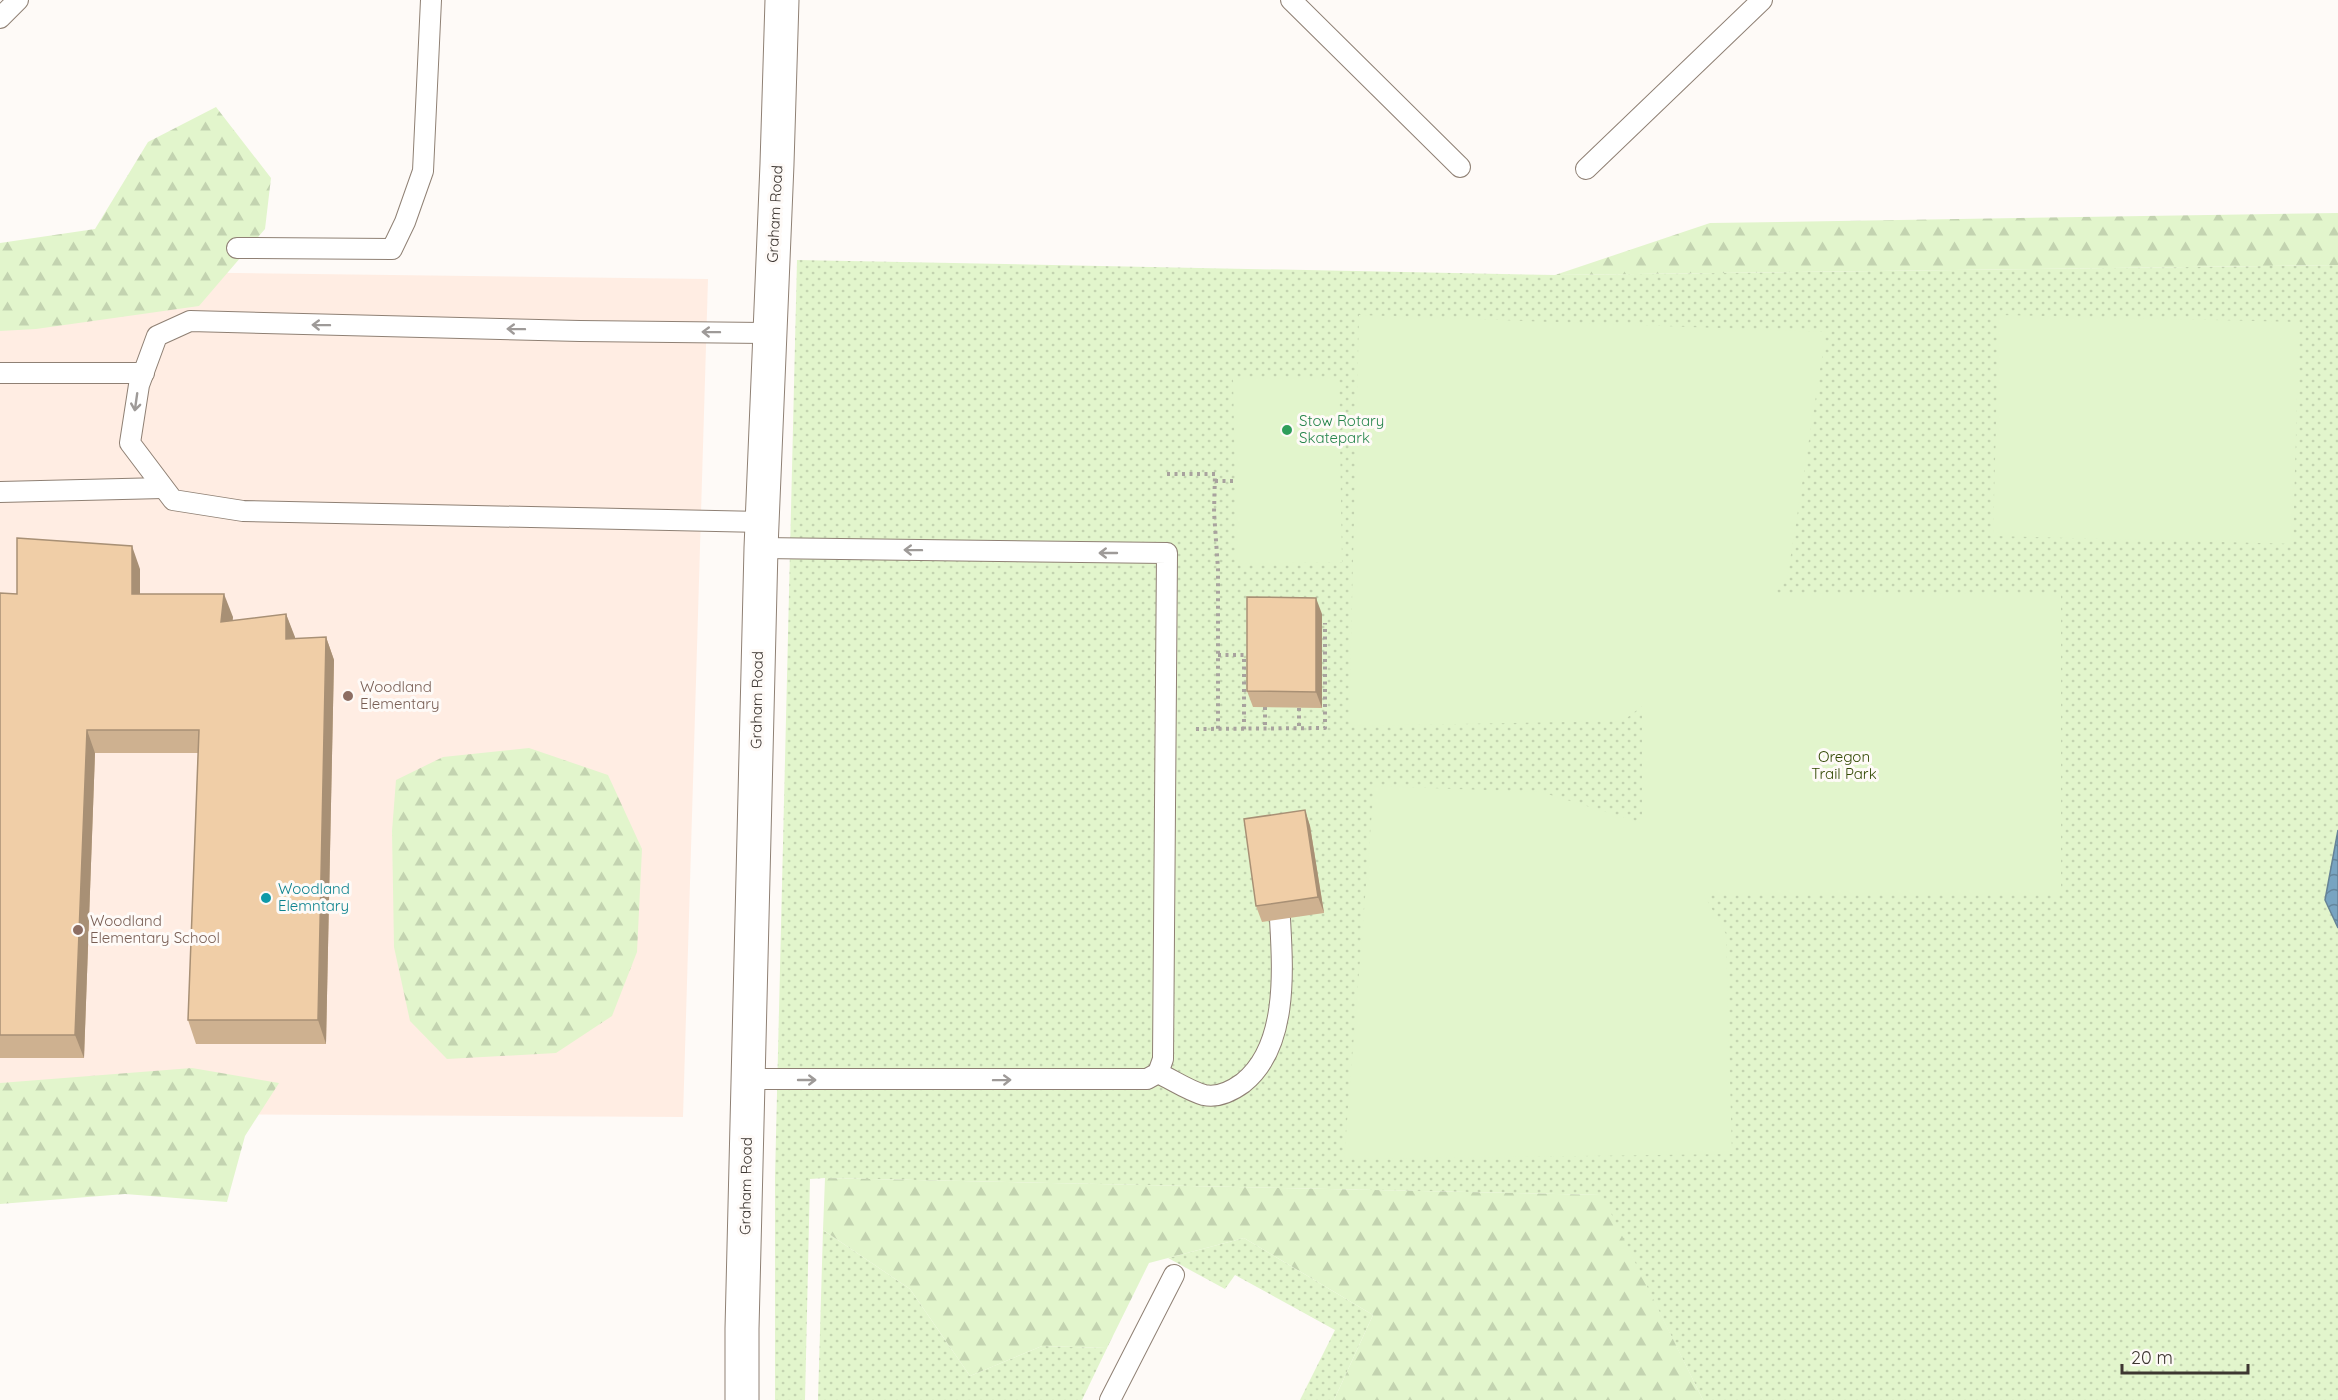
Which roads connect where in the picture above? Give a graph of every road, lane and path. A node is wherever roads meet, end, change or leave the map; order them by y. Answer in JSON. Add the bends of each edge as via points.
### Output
{"nodes":[{"id":1,"x":18,"y":0,"type":"edge"},
{"id":2,"x":431,"y":0,"type":"edge"},
{"id":3,"x":782,"y":0,"type":"edge"},
{"id":4,"x":1291,"y":0,"type":"edge"},
{"id":5,"x":1762,"y":0,"type":"edge"},
{"id":6,"x":0,"y":18,"type":"edge"},
{"id":7,"x":1460,"y":167,"type":"dead end"},
{"id":8,"x":1586,"y":169,"type":"dead end"},
{"id":9,"x":237,"y":248,"type":"dead end"},
{"id":10,"x":770,"y":333,"type":"junction"},
{"id":11,"x":0,"y":374,"type":"edge"},
{"id":12,"x":144,"y":374,"type":"junction"},
{"id":13,"x":1167,"y":474,"type":"dead end"},
{"id":14,"x":1215,"y":481,"type":"junction"},
{"id":15,"x":1235,"y":481,"type":"dead end"},
{"id":16,"x":163,"y":488,"type":"junction"},
{"id":17,"x":0,"y":492,"type":"edge"},
{"id":18,"x":761,"y":535,"type":"junction"},
{"id":19,"x":1325,"y":623,"type":"dead end"},
{"id":20,"x":1218,"y":655,"type":"junction"},
{"id":21,"x":1265,"y":707,"type":"edge"},
{"id":22,"x":1299,"y":708,"type":"edge"},
{"id":23,"x":1265,"y":728,"type":"junction"},
{"id":24,"x":1299,"y":728,"type":"junction"},
{"id":25,"x":1166,"y":729,"type":"junction"},
{"id":26,"x":1218,"y":729,"type":"junction"},
{"id":27,"x":1244,"y":729,"type":"junction"},
{"id":28,"x":1280,"y":919,"type":"edge"},
{"id":29,"x":1158,"y":1073,"type":"junction"},
{"id":30,"x":748,"y":1079,"type":"junction"},
{"id":31,"x":1174,"y":1275,"type":"dead end"},
{"id":32,"x":742,"y":1400,"type":"edge"},
{"id":33,"x":1110,"y":1400,"type":"edge"}],
"edges":[{"from":1,"to":6,"type":"lane"},
{"from":2,"to":9,"type":"lane","via":[[423,171],[392,249]]},
{"from":3,"to":10,"type":"main road","name":"Graham Road"},
{"from":4,"to":7,"type":"lane"},
{"from":5,"to":8,"type":"lane"},
{"from":10,"to":12,"type":"lane","one_way":true,"via":[[189,321],[158,336]]},
{"from":10,"to":18,"type":"main road","name":"Graham Road"},
{"from":11,"to":12,"type":"lane"},
{"from":12,"to":16,"type":"lane","one_way":true,"via":[[130,444]]},
{"from":13,"to":14,"type":"path","via":[[1215,474]]},
{"from":14,"to":15,"type":"path"},
{"from":14,"to":20,"type":"path"},
{"from":16,"to":17,"type":"lane"},
{"from":16,"to":18,"type":"lane","via":[[173,500],[243,511]]},
{"from":25,"to":18,"type":"lane","one_way":true,"via":[[1167,553]]},
{"from":18,"to":30,"type":"main road","name":"Graham Road"},
{"from":19,"to":24,"type":"path","via":[[1325,728]]},
{"from":20,"to":26,"type":"path"},
{"from":20,"to":27,"type":"path","via":[[1244,655]]},
{"from":21,"to":23,"type":"path"},
{"from":22,"to":24,"type":"path"},
{"from":23,"to":24,"type":"path"},
{"from":23,"to":27,"type":"path"},
{"from":25,"to":26,"type":"path"},
{"from":25,"to":29,"type":"lane","via":[[1163,1059]]},
{"from":26,"to":27,"type":"path"},
{"from":28,"to":29,"type":"lane","via":[[1280,1003],[1264,1060],[1235,1089],[1219,1095],[1204,1095]]},
{"from":30,"to":29,"type":"lane","one_way":true,"via":[[1147,1079]]},
{"from":30,"to":32,"type":"main road","name":"Graham Road"},
{"from":31,"to":33,"type":"lane"}]}
